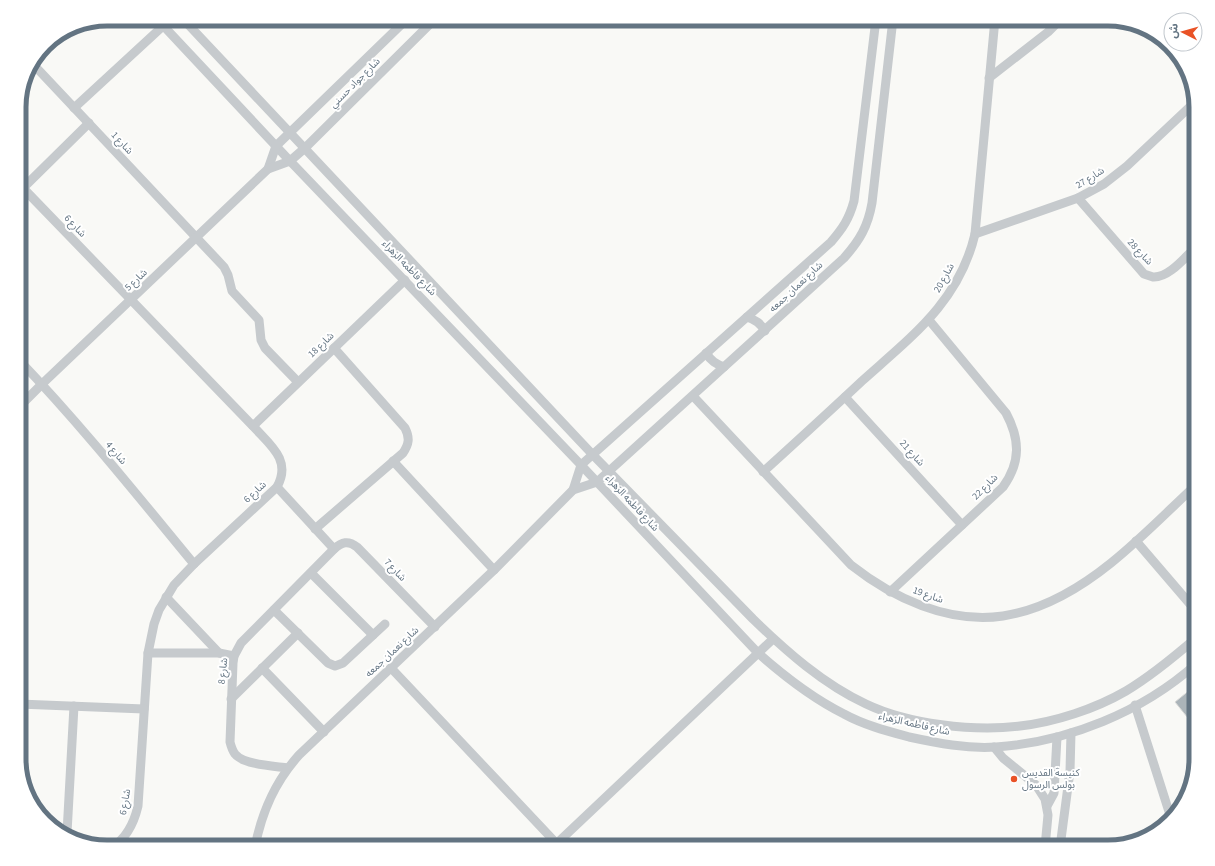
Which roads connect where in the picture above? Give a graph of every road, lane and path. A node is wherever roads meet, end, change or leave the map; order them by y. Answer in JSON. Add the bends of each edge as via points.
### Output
{"nodes":[{"id":1,"x":163,"y":26,"type":"joint"},
{"id":2,"x":190,"y":26,"type":"edge"},
{"id":3,"x":400,"y":26,"type":"edge"},
{"id":4,"x":428,"y":26,"type":"edge"},
{"id":5,"x":875,"y":26,"type":"edge"},
{"id":6,"x":892,"y":26,"type":"edge"},
{"id":7,"x":994,"y":26,"type":"edge"},
{"id":8,"x":1054,"y":26,"type":"edge"},
{"id":9,"x":36,"y":68,"type":"edge"},
{"id":10,"x":989,"y":78,"type":"junction"},
{"id":11,"x":74,"y":108,"type":"junction"},
{"id":12,"x":1189,"y":108,"type":"edge"},
{"id":13,"x":89,"y":123,"type":"junction"},
{"id":14,"x":290,"y":132,"type":"junction"},
{"id":15,"x":276,"y":146,"type":"junction"},
{"id":16,"x":305,"y":148,"type":"junction"},
{"id":17,"x":290,"y":161,"type":"junction"},
{"id":18,"x":268,"y":169,"type":"junction"},
{"id":19,"x":26,"y":185,"type":"edge"},
{"id":20,"x":26,"y":195,"type":"edge"},
{"id":21,"x":1078,"y":198,"type":"junction"},
{"id":22,"x":975,"y":234,"type":"junction"},
{"id":23,"x":196,"y":238,"type":"junction"},
{"id":24,"x":1189,"y":253,"type":"edge"},
{"id":25,"x":405,"y":280,"type":"junction"},
{"id":26,"x":130,"y":300,"type":"junction"},
{"id":27,"x":747,"y":317,"type":"junction"},
{"id":28,"x":929,"y":320,"type":"junction"},
{"id":29,"x":765,"y":331,"type":"junction"},
{"id":30,"x":334,"y":348,"type":"junction"},
{"id":31,"x":706,"y":353,"type":"junction"},
{"id":32,"x":26,"y":367,"type":"edge"},
{"id":33,"x":724,"y":367,"type":"junction"},
{"id":34,"x":298,"y":382,"type":"junction"},
{"id":35,"x":42,"y":384,"type":"junction"},
{"id":36,"x":693,"y":396,"type":"junction"},
{"id":37,"x":845,"y":397,"type":"junction"},
{"id":38,"x":26,"y":400,"type":"edge"},
{"id":39,"x":253,"y":426,"type":"junction"},
{"id":40,"x":593,"y":455,"type":"junction"},
{"id":41,"x":393,"y":461,"type":"junction"},
{"id":42,"x":581,"y":465,"type":"junction"},
{"id":43,"x":609,"y":471,"type":"junction"},
{"id":44,"x":763,"y":472,"type":"junction"},
{"id":45,"x":597,"y":482,"type":"junction"},
{"id":46,"x":277,"y":487,"type":"junction"},
{"id":47,"x":573,"y":490,"type":"junction"},
{"id":48,"x":1189,"y":492,"type":"edge"},
{"id":49,"x":962,"y":525,"type":"junction"},
{"id":50,"x":315,"y":529,"type":"junction"},
{"id":51,"x":1136,"y":541,"type":"junction"},
{"id":52,"x":334,"y":549,"type":"junction"},
{"id":53,"x":194,"y":564,"type":"junction"},
{"id":54,"x":494,"y":570,"type":"junction"},
{"id":55,"x":311,"y":573,"type":"junction"},
{"id":56,"x":890,"y":592,"type":"junction"},
{"id":57,"x":166,"y":597,"type":"junction"},
{"id":58,"x":1189,"y":603,"type":"edge"},
{"id":59,"x":274,"y":610,"type":"junction"},
{"id":60,"x":385,"y":624,"type":"dead end"},
{"id":61,"x":435,"y":627,"type":"junction"},
{"id":62,"x":298,"y":633,"type":"junction"},
{"id":63,"x":373,"y":635,"type":"junction"},
{"id":64,"x":773,"y":639,"type":"junction"},
{"id":65,"x":1189,"y":644,"type":"edge"},
{"id":66,"x":148,"y":653,"type":"junction"},
{"id":67,"x":219,"y":653,"type":"junction"},
{"id":68,"x":758,"y":653,"type":"junction"},
{"id":69,"x":234,"y":656,"type":"junction"},
{"id":70,"x":262,"y":668,"type":"junction"},
{"id":71,"x":391,"y":668,"type":"junction"},
{"id":72,"x":1189,"y":669,"type":"edge"},
{"id":73,"x":231,"y":699,"type":"junction"},
{"id":74,"x":26,"y":704,"type":"edge"},
{"id":75,"x":1135,"y":705,"type":"junction"},
{"id":76,"x":74,"y":706,"type":"junction"},
{"id":77,"x":144,"y":709,"type":"junction"},
{"id":78,"x":324,"y":732,"type":"junction"},
{"id":79,"x":1071,"y":734,"type":"junction"},
{"id":80,"x":1057,"y":738,"type":"junction"},
{"id":81,"x":994,"y":747,"type":"junction"},
{"id":82,"x":288,"y":768,"type":"junction"},
{"id":83,"x":1047,"y":806,"type":"junction"},
{"id":84,"x":1169,"y":812,"type":"edge"},
{"id":85,"x":67,"y":829,"type":"edge"},
{"id":86,"x":120,"y":840,"type":"edge"},
{"id":87,"x":256,"y":840,"type":"edge"},
{"id":88,"x":550,"y":840,"type":"edge"},
{"id":89,"x":560,"y":840,"type":"edge"},
{"id":90,"x":1046,"y":840,"type":"edge"},
{"id":91,"x":1061,"y":840,"type":"edge"}],
"edges":[{"from":1,"to":11,"type":"street"},
{"from":1,"to":15,"type":"street","name":"شارع فاطمه الزهراء"},
{"from":2,"to":14,"type":"street","name":"شارع فاطمه الزهراء"},
{"from":3,"to":14,"type":"street","name":"شارع جواد حسني"},
{"from":4,"to":16,"type":"street","name":"شارع جواد حسني"},
{"from":5,"to":27,"type":"street","name":"شارع نعمان جمعه","via":[[850,216],[831,242]]},
{"from":6,"to":29,"type":"street","name":"شارع نعمان جمعه","via":[[872,203],[863,233],[844,258]]},
{"from":7,"to":10,"type":"street","name":"شارع 20"},
{"from":8,"to":10,"type":"street"},
{"from":9,"to":11,"type":"street","name":"شارع 1"},
{"from":10,"to":22,"type":"street","name":"شارع 20"},
{"from":11,"to":13,"type":"street","name":"شارع 1"},
{"from":12,"to":21,"type":"street","name":"شارع 27","via":[[1127,166],[1104,184]]},
{"from":13,"to":19,"type":"street"},
{"from":13,"to":23,"type":"street","name":"شارع 1"},
{"from":14,"to":15,"type":"street","name":"شارع جواد حسني"},
{"from":14,"to":16,"type":"street","name":"شارع فاطمه الزهراء"},
{"from":15,"to":17,"type":"street","name":"شارع فاطمه الزهراء"},
{"from":15,"to":18,"type":"street","name":"شارع 5"},
{"from":16,"to":17,"type":"street","name":"شارع جواد حسني"},
{"from":16,"to":40,"type":"street","name":"شارع فاطمه الزهراء"},
{"from":17,"to":18,"type":"street","name":"شارع 5"},
{"from":17,"to":25,"type":"street","name":"شارع فاطمه الزهراء"},
{"from":18,"to":23,"type":"street","name":"شارع 5"},
{"from":20,"to":26,"type":"street","name":"شارع 6"},
{"from":21,"to":22,"type":"street","name":"شارع 27"},
{"from":21,"to":24,"type":"street","name":"شارع 28","via":[[1144,274],[1162,276]]},
{"from":22,"to":28,"type":"street","name":"شارع 20","via":[[962,271],[942,305]]},
{"from":23,"to":26,"type":"street","name":"شارع 5"},
{"from":23,"to":34,"type":"street","name":"شارع 1","via":[[224,267],[232,291],[259,320],[261,340],[265,348]]},
{"from":25,"to":30,"type":"street","name":"شارع 18"},
{"from":25,"to":42,"type":"street","name":"شارع فاطمه الزهراء"},
{"from":26,"to":35,"type":"street","name":"شارع 5"},
{"from":26,"to":39,"type":"street","name":"شارع 6"},
{"from":27,"to":29,"type":"street","via":[[761,324]]},
{"from":27,"to":31,"type":"street","name":"شارع نعمان جمعه"},
{"from":28,"to":37,"type":"street","name":"شارع 20"},
{"from":28,"to":49,"type":"street","name":"شارع 22","via":[[1006,413],[1016,438],[1016,458],[1009,478],[1003,487]]},
{"from":29,"to":33,"type":"street","name":"شارع نعمان جمعه"},
{"from":30,"to":34,"type":"street","name":"شارع 18"},
{"from":30,"to":41,"type":"street","via":[[405,428],[409,441],[407,448]]},
{"from":31,"to":33,"type":"street","via":[[717,365]]},
{"from":31,"to":40,"type":"street","name":"شارع نعمان جمعه"},
{"from":32,"to":35,"type":"street","name":"شارع 4"},
{"from":33,"to":36,"type":"street","name":"شارع نعمان جمعه"},
{"from":34,"to":39,"type":"street","name":"شارع 18"},
{"from":35,"to":38,"type":"street","name":"شارع 5"},
{"from":35,"to":53,"type":"street","name":"شارع 4"},
{"from":36,"to":43,"type":"street","name":"شارع نعمان جمعه"},
{"from":36,"to":44,"type":"street","name":"شارع 19"},
{"from":37,"to":44,"type":"street","name":"شارع 20"},
{"from":37,"to":49,"type":"street","name":"شارع 21"},
{"from":39,"to":46,"type":"street","name":"شارع 6","via":[[281,461],[283,470]]},
{"from":40,"to":42,"type":"street","name":"شارع نعمان جمعه"},
{"from":40,"to":43,"type":"street","name":"شارع فاطمه الزهراء"},
{"from":41,"to":50,"type":"street"},
{"from":41,"to":54,"type":"street"},
{"from":42,"to":45,"type":"street","name":"شارع فاطمه الزهراء"},
{"from":42,"to":47,"type":"street","name":"شارع نعمان جمعه"},
{"from":43,"to":45,"type":"street","name":"شارع نعمان جمعه"},
{"from":43,"to":64,"type":"street","name":"شارع فاطمه الزهراء"},
{"from":44,"to":56,"type":"street","name":"شارع 19","via":[[851,565]]},
{"from":45,"to":47,"type":"street","name":"شارع نعمان جمعه"},
{"from":45,"to":68,"type":"street","name":"شارع فاطمه الزهراء"},
{"from":46,"to":50,"type":"street"},
{"from":46,"to":53,"type":"street","name":"شارع 6"},
{"from":47,"to":54,"type":"street","name":"شارع نعمان جمعه"},
{"from":48,"to":51,"type":"street","name":"شارع 19"},
{"from":49,"to":56,"type":"street","name":"شارع 22"},
{"from":50,"to":52,"type":"street"},
{"from":51,"to":56,"type":"street","name":"شارع 19","via":[[1092,577],[1058,597],[1031,609],[1002,616],[972,617],[950,614],[919,605]]},
{"from":51,"to":58,"type":"street"},
{"from":52,"to":55,"type":"street","name":"شارع 8"},
{"from":52,"to":61,"type":"street","name":"شارع 7","via":[[341,543],[353,543]]},
{"from":53,"to":57,"type":"street","name":"شارع 6"},
{"from":54,"to":61,"type":"street","name":"شارع نعمان جمعه"},
{"from":55,"to":59,"type":"street","name":"شارع 8"},
{"from":55,"to":63,"type":"street"},
{"from":57,"to":66,"type":"street","name":"شارع 6","via":[[154,624]]},
{"from":57,"to":67,"type":"street"},
{"from":59,"to":62,"type":"street"},
{"from":59,"to":69,"type":"street","name":"شارع 8","via":[[241,643]]},
{"from":60,"to":63,"type":"street"},
{"from":61,"to":71,"type":"street","name":"شارع نعمان جمعه"},
{"from":62,"to":63,"type":"street","via":[[328,663],[335,666],[343,663]]},
{"from":62,"to":70,"type":"street"},
{"from":64,"to":65,"type":"street","name":"شارع فاطمه الزهراء","via":[[841,691],[866,704],[896,715],[931,723],[985,727],[1020,726],[1057,719],[1100,704],[1148,677]]},
{"from":64,"to":68,"type":"street"},
{"from":66,"to":67,"type":"street"},
{"from":66,"to":77,"type":"street","name":"شارع 6"},
{"from":67,"to":69,"type":"street"},
{"from":68,"to":81,"type":"street","name":"شارع فاطمه الزهراء","via":[[785,677],[814,697],[864,723],[889,732],[940,743]]},
{"from":68,"to":89,"type":"street"},
{"from":69,"to":73,"type":"street","name":"شارع 8"},
{"from":70,"to":73,"type":"street"},
{"from":70,"to":78,"type":"street"},
{"from":71,"to":78,"type":"street","name":"شارع نعمان جمعه"},
{"from":71,"to":88,"type":"street"},
{"from":72,"to":75,"type":"street","name":"شارع فاطمه الزهراء"},
{"from":73,"to":82,"type":"street","name":"شارع 8","via":[[230,742],[235,754],[246,761]]},
{"from":74,"to":76,"type":"street"},
{"from":75,"to":79,"type":"street","name":"شارع فاطمه الزهراء"},
{"from":75,"to":84,"type":"street"},
{"from":76,"to":77,"type":"street"},
{"from":76,"to":85,"type":"street"},
{"from":77,"to":86,"type":"street","name":"شارع 6","via":[[138,806],[131,826]]},
{"from":78,"to":82,"type":"street","name":"شارع نعمان جمعه"},
{"from":79,"to":80,"type":"street","name":"شارع فاطمه الزهراء"},
{"from":79,"to":91,"type":"street","via":[[1070,771]]},
{"from":80,"to":81,"type":"street","name":"شارع فاطمه الزهراء"},
{"from":80,"to":83,"type":"street","via":[[1054,793]]},
{"from":81,"to":83,"type":"street","via":[[1036,785]]},
{"from":82,"to":87,"type":"street","name":"شارع نعمان جمعه","via":[[266,806]]},
{"from":83,"to":90,"type":"street"}]}
